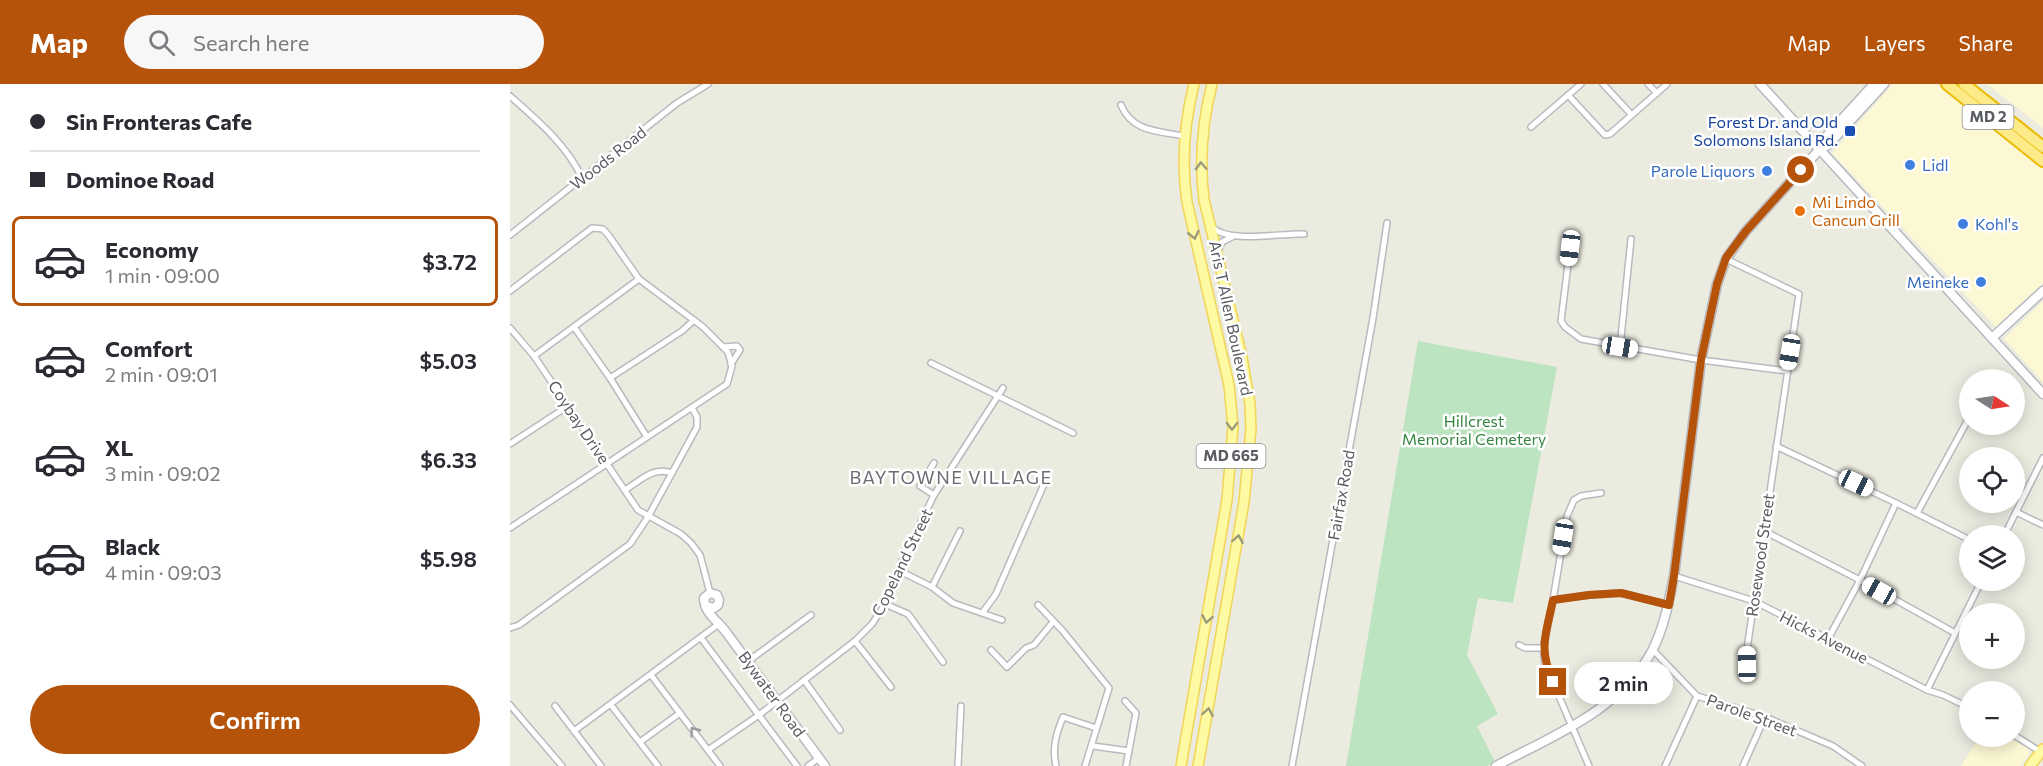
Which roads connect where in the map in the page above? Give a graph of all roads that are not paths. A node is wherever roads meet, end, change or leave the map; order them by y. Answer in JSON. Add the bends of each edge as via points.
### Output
{"nodes":[{"id":1,"x":708,"y":84,"type":"edge"},
{"id":2,"x":1194,"y":84,"type":"edge"},
{"id":3,"x":1212,"y":84,"type":"edge"},
{"id":4,"x":1581,"y":84,"type":"edge"},
{"id":5,"x":1603,"y":84,"type":"edge"},
{"id":6,"x":1648,"y":84,"type":"edge"},
{"id":7,"x":1667,"y":84,"type":"edge"},
{"id":8,"x":1760,"y":84,"type":"edge"},
{"id":9,"x":1874,"y":84,"type":"edge"},
{"id":10,"x":1884,"y":84,"type":"edge"},
{"id":11,"x":1947,"y":84,"type":"edge"},
{"id":12,"x":1964,"y":84,"type":"edge"},
{"id":13,"x":1656,"y":93,"type":"junction"},
{"id":14,"x":1568,"y":95,"type":"junction"},
{"id":15,"x":510,"y":96,"type":"edge"},
{"id":16,"x":1121,"y":105,"type":"dead end"},
{"id":17,"x":1631,"y":114,"type":"junction"},
{"id":18,"x":1531,"y":127,"type":"dead end"},
{"id":19,"x":1184,"y":136,"type":"junction"},
{"id":20,"x":2043,"y":147,"type":"edge"},
{"id":21,"x":1819,"y":150,"type":"junction"},
{"id":22,"x":2043,"y":161,"type":"edge"},
{"id":23,"x":582,"y":178,"type":"junction"},
{"id":24,"x":1387,"y":223,"type":"dead end"},
{"id":25,"x":1210,"y":224,"type":"junction"},
{"id":26,"x":1304,"y":234,"type":"dead end"},
{"id":27,"x":510,"y":235,"type":"edge"},
{"id":28,"x":1233,"y":236,"type":"junction"},
{"id":29,"x":1631,"y":239,"type":"dead end"},
{"id":30,"x":1570,"y":248,"type":"dead end"},
{"id":31,"x":1217,"y":256,"type":"junction"},
{"id":32,"x":1726,"y":258,"type":"junction"},
{"id":33,"x":639,"y":279,"type":"junction"},
{"id":34,"x":510,"y":291,"type":"edge"},
{"id":35,"x":2043,"y":291,"type":"edge"},
{"id":36,"x":694,"y":320,"type":"junction"},
{"id":37,"x":574,"y":327,"type":"junction"},
{"id":38,"x":510,"y":328,"type":"edge"},
{"id":39,"x":1992,"y":338,"type":"junction"},
{"id":40,"x":723,"y":347,"type":"junction"},
{"id":41,"x":1620,"y":347,"type":"junction"},
{"id":42,"x":534,"y":356,"type":"junction"},
{"id":43,"x":1701,"y":360,"type":"junction"},
{"id":44,"x":931,"y":363,"type":"dead end"},
{"id":45,"x":731,"y":364,"type":"junction"},
{"id":46,"x":1787,"y":371,"type":"junction"},
{"id":47,"x":610,"y":378,"type":"junction"},
{"id":48,"x":1003,"y":388,"type":"dead end"},
{"id":49,"x":2043,"y":394,"type":"edge"},
{"id":50,"x":998,"y":397,"type":"junction"},
{"id":51,"x":568,"y":406,"type":"junction"},
{"id":52,"x":692,"y":408,"type":"junction"},
{"id":53,"x":1073,"y":433,"type":"dead end"},
{"id":54,"x":1960,"y":435,"type":"edge"},
{"id":55,"x":647,"y":437,"type":"junction"},
{"id":56,"x":510,"y":444,"type":"edge"},
{"id":57,"x":1776,"y":446,"type":"junction"},
{"id":58,"x":2043,"y":458,"type":"edge"},
{"id":59,"x":607,"y":463,"type":"junction"},
{"id":60,"x":934,"y":463,"type":"dead end"},
{"id":61,"x":672,"y":473,"type":"junction"},
{"id":62,"x":1045,"y":482,"type":"dead end"},
{"id":63,"x":625,"y":490,"type":"junction"},
{"id":64,"x":1601,"y":493,"type":"dead end"},
{"id":65,"x":2025,"y":494,"type":"edge"},
{"id":66,"x":934,"y":495,"type":"junction"},
{"id":67,"x":1896,"y":503,"type":"junction"},
{"id":68,"x":1917,"y":513,"type":"junction"},
{"id":69,"x":2018,"y":513,"type":"edge"},
{"id":70,"x":648,"y":517,"type":"junction"},
{"id":71,"x":2043,"y":525,"type":"edge"},
{"id":72,"x":510,"y":528,"type":"edge"},
{"id":73,"x":960,"y":531,"type":"dead end"},
{"id":74,"x":1764,"y":531,"type":"junction"},
{"id":75,"x":1959,"y":534,"type":"edge"},
{"id":76,"x":898,"y":570,"type":"junction"},
{"id":77,"x":1674,"y":576,"type":"junction"},
{"id":78,"x":1860,"y":580,"type":"junction"},
{"id":79,"x":932,"y":587,"type":"junction"},
{"id":80,"x":1976,"y":591,"type":"edge"},
{"id":81,"x":710,"y":593,"type":"junction"},
{"id":82,"x":1553,"y":600,"type":"junction"},
{"id":83,"x":1754,"y":601,"type":"junction"},
{"id":84,"x":885,"y":604,"type":"junction"},
{"id":85,"x":1038,"y":605,"type":"dead end"},
{"id":86,"x":1669,"y":605,"type":"junction"},
{"id":87,"x":710,"y":607,"type":"junction"},
{"id":88,"x":983,"y":612,"type":"junction"},
{"id":89,"x":812,"y":615,"type":"dead end"},
{"id":90,"x":1002,"y":620,"type":"dead end"},
{"id":91,"x":1053,"y":621,"type":"junction"},
{"id":92,"x":720,"y":623,"type":"junction"},
{"id":93,"x":510,"y":628,"type":"edge"},
{"id":94,"x":1955,"y":633,"type":"junction"},
{"id":95,"x":701,"y":638,"type":"junction"},
{"id":96,"x":1828,"y":639,"type":"junction"},
{"id":97,"x":855,"y":641,"type":"junction"},
{"id":98,"x":1519,"y":645,"type":"dead end"},
{"id":99,"x":1543,"y":648,"type":"junction"},
{"id":100,"x":991,"y":650,"type":"dead end"},
{"id":101,"x":1652,"y":650,"type":"junction"},
{"id":102,"x":747,"y":662,"type":"junction"},
{"id":103,"x":943,"y":662,"type":"dead end"},
{"id":104,"x":1747,"y":664,"type":"dead end"},
{"id":105,"x":651,"y":675,"type":"junction"},
{"id":106,"x":804,"y":680,"type":"junction"},
{"id":107,"x":891,"y":687,"type":"dead end"},
{"id":108,"x":1927,"y":690,"type":"junction"},
{"id":109,"x":1697,"y":696,"type":"junction"},
{"id":110,"x":777,"y":701,"type":"junction"},
{"id":111,"x":1125,"y":701,"type":"dead end"},
{"id":112,"x":1959,"y":703,"type":"edge"},
{"id":113,"x":510,"y":705,"type":"edge"},
{"id":114,"x":611,"y":705,"type":"junction"},
{"id":115,"x":555,"y":706,"type":"dead end"},
{"id":116,"x":961,"y":706,"type":"dead end"},
{"id":117,"x":680,"y":713,"type":"junction"},
{"id":118,"x":759,"y":715,"type":"junction"},
{"id":119,"x":1765,"y":717,"type":"junction"},
{"id":120,"x":1571,"y":726,"type":"junction"},
{"id":121,"x":1096,"y":729,"type":"junction"},
{"id":122,"x":840,"y":730,"type":"dead end"},
{"id":123,"x":574,"y":731,"type":"junction"},
{"id":124,"x":2025,"y":741,"type":"edge"},
{"id":125,"x":640,"y":742,"type":"junction"},
{"id":126,"x":1093,"y":746,"type":"junction"},
{"id":127,"x":708,"y":750,"type":"junction"},
{"id":128,"x":2042,"y":750,"type":"edge"},
{"id":129,"x":1129,"y":751,"type":"junction"},
{"id":130,"x":819,"y":758,"type":"junction"},
{"id":131,"x":562,"y":766,"type":"edge"},
{"id":132,"x":601,"y":766,"type":"edge"},
{"id":133,"x":658,"y":766,"type":"edge"},
{"id":134,"x":720,"y":766,"type":"edge"},
{"id":135,"x":797,"y":766,"type":"edge"},
{"id":136,"x":808,"y":766,"type":"edge"},
{"id":137,"x":825,"y":766,"type":"edge"},
{"id":138,"x":958,"y":766,"type":"edge"},
{"id":139,"x":1056,"y":766,"type":"edge"},
{"id":140,"x":1086,"y":766,"type":"edge"},
{"id":141,"x":1126,"y":766,"type":"edge"},
{"id":142,"x":1181,"y":766,"type":"edge"},
{"id":143,"x":1198,"y":766,"type":"edge"},
{"id":144,"x":1292,"y":766,"type":"edge"},
{"id":145,"x":1496,"y":766,"type":"edge"},
{"id":146,"x":1589,"y":766,"type":"edge"},
{"id":147,"x":1665,"y":766,"type":"edge"},
{"id":148,"x":1743,"y":766,"type":"edge"},
{"id":149,"x":1862,"y":766,"type":"edge"},
{"id":150,"x":2030,"y":766,"type":"edge"}],
"edges":[{"from":1,"to":23,"type":"street","name":"Woods Road","via":[[677,103]]},
{"from":2,"to":19,"type":"main road","name":"Aris T Allen Boulevard","number":"MD 665"},
{"from":25,"to":3,"type":"main road","name":"Aris T Allen Boulevard","number":"MD 665","one_way":true,"via":[[1201,157]]},
{"from":4,"to":14,"type":"street"},
{"from":5,"to":17,"type":"street"},
{"from":6,"to":13,"type":"street"},
{"from":7,"to":13,"type":"street"},
{"from":8,"to":21,"type":"street"},
{"from":9,"to":21,"type":"street","via":[[1823,140]]},
{"from":10,"to":21,"type":"street","via":[[1828,146]]},
{"from":11,"to":22,"type":"highway","number":"MD 2"},
{"from":12,"to":20,"type":"highway","number":"MD 2"},
{"from":13,"to":17,"type":"street"},
{"from":14,"to":17,"type":"street","via":[[1605,135]]},
{"from":14,"to":18,"type":"street"},
{"from":15,"to":23,"type":"street","via":[[552,135],[575,162]]},
{"from":16,"to":19,"type":"street","via":[[1137,126]]},
{"from":19,"to":142,"type":"main road","name":"Aris T Allen Boulevard","number":"MD 665","one_way":true,"via":[[1186,202],[1229,385],[1233,427],[1227,500]]},
{"from":21,"to":32,"type":"street"},
{"from":21,"to":39,"type":"street"},
{"from":23,"to":27,"type":"street","name":"Woods Road"},
{"from":24,"to":144,"type":"street","name":"Fairfax Road"},
{"from":25,"to":28,"type":"street","via":[[1221,234]]},
{"from":25,"to":31,"type":"main road","name":"Aris T Allen Boulevard","number":"MD 665"},
{"from":26,"to":28,"type":"street"},
{"from":28,"to":31,"type":"street","via":[[1222,242]]},
{"from":29,"to":41,"type":"street"},
{"from":30,"to":41,"type":"street","via":[[1561,321],[1581,339]]},
{"from":143,"to":31,"type":"main road","name":"Aris T Allen Boulevard","number":"MD 665","one_way":true,"via":[[1244,502],[1251,428],[1247,383]]},
{"from":32,"to":43,"type":"street"},
{"from":32,"to":46,"type":"street","name":"Rosewood Street","via":[[1799,294]]},
{"from":33,"to":34,"type":"street","via":[[603,229],[592,228]]},
{"from":33,"to":36,"type":"street"},
{"from":33,"to":37,"type":"street"},
{"from":35,"to":39,"type":"street"},
{"from":36,"to":40,"type":"street"},
{"from":36,"to":47,"type":"street"},
{"from":37,"to":42,"type":"street"},
{"from":37,"to":47,"type":"street"},
{"from":38,"to":42,"type":"street","name":"Coybay Drive"},
{"from":39,"to":49,"type":"street"},
{"from":40,"to":45,"type":"street"},
{"from":40,"to":45,"type":"street","via":[[737,346],[740,350]]},
{"from":41,"to":43,"type":"street"},
{"from":42,"to":51,"type":"street","name":"Coybay Drive"},
{"from":43,"to":46,"type":"street"},
{"from":43,"to":77,"type":"street"},
{"from":44,"to":50,"type":"street"},
{"from":45,"to":52,"type":"street","via":[[727,384]]},
{"from":46,"to":57,"type":"street","name":"Rosewood Street"},
{"from":47,"to":55,"type":"street"},
{"from":48,"to":50,"type":"street","name":"Copeland Street"},
{"from":50,"to":53,"type":"street"},
{"from":50,"to":66,"type":"street","name":"Copeland Street"},
{"from":51,"to":56,"type":"street"},
{"from":51,"to":59,"type":"street","name":"Coybay Drive"},
{"from":52,"to":55,"type":"street"},
{"from":52,"to":61,"type":"street","via":[[697,427]]},
{"from":54,"to":68,"type":"street"},
{"from":55,"to":59,"type":"street"},
{"from":57,"to":67,"type":"street"},
{"from":57,"to":74,"type":"street","name":"Rosewood Street"},
{"from":58,"to":65,"type":"street"},
{"from":59,"to":63,"type":"street","name":"Coybay Drive"},
{"from":59,"to":72,"type":"street"},
{"from":60,"to":66,"type":"street","via":[[920,486]]},
{"from":61,"to":63,"type":"street","via":[[654,471]]},
{"from":61,"to":70,"type":"street"},
{"from":62,"to":88,"type":"street","via":[[996,594]]},
{"from":63,"to":70,"type":"street","name":"Coybay Drive","via":[[638,510]]},
{"from":64,"to":82,"type":"street","via":[[1581,496],[1572,504]]},
{"from":66,"to":76,"type":"street","name":"Copeland Street"},
{"from":67,"to":68,"type":"street"},
{"from":67,"to":78,"type":"street"},
{"from":68,"to":75,"type":"street"},
{"from":69,"to":71,"type":"street"},
{"from":70,"to":81,"type":"street","via":[[691,543],[700,555]]},
{"from":70,"to":93,"type":"street","via":[[630,544]]},
{"from":73,"to":79,"type":"street"},
{"from":74,"to":78,"type":"street"},
{"from":74,"to":83,"type":"street","name":"Rosewood Street"},
{"from":76,"to":79,"type":"street"},
{"from":76,"to":84,"type":"street","name":"Copeland Street"},
{"from":77,"to":83,"type":"street","name":"Hicks Avenue"},
{"from":77,"to":86,"type":"street"},
{"from":78,"to":94,"type":"street"},
{"from":78,"to":96,"type":"street"},
{"from":79,"to":88,"type":"street","via":[[953,603]]},
{"from":80,"to":94,"type":"street"},
{"from":81,"to":87,"type":"street","via":[[704,598]]},
{"from":81,"to":87,"type":"street","via":[[719,600],[718,605]]},
{"from":82,"to":86,"type":"street","via":[[1621,593]]},
{"from":82,"to":99,"type":"street"},
{"from":83,"to":96,"type":"street","name":"Hicks Avenue"},
{"from":83,"to":104,"type":"street","name":"Rosewood Street"},
{"from":84,"to":97,"type":"street","name":"Copeland Street"},
{"from":84,"to":103,"type":"street","via":[[908,614]]},
{"from":85,"to":91,"type":"street"},
{"from":86,"to":101,"type":"street"},
{"from":87,"to":92,"type":"street","name":"Bywater Road","via":[[710,616]]},
{"from":88,"to":90,"type":"street"},
{"from":89,"to":102,"type":"street"},
{"from":91,"to":100,"type":"street","via":[[1034,645],[1007,667]]},
{"from":91,"to":121,"type":"street","via":[[1109,688]]},
{"from":92,"to":95,"type":"street"},
{"from":92,"to":102,"type":"street","name":"Bywater Road"},
{"from":94,"to":108,"type":"street"},
{"from":95,"to":105,"type":"street"},
{"from":95,"to":118,"type":"street"},
{"from":96,"to":108,"type":"street","name":"Hicks Avenue"},
{"from":97,"to":106,"type":"street","name":"Copeland Street"},
{"from":97,"to":107,"type":"street"},
{"from":98,"to":99,"type":"street"},
{"from":99,"to":120,"type":"street","via":[[1545,663]]},
{"from":101,"to":109,"type":"street","name":"Parole Street"},
{"from":101,"to":120,"type":"street","via":[[1625,688]]},
{"from":102,"to":110,"type":"street","name":"Bywater Road"},
{"from":105,"to":114,"type":"street"},
{"from":105,"to":117,"type":"street"},
{"from":106,"to":110,"type":"street","name":"Copeland Street"},
{"from":106,"to":122,"type":"street"},
{"from":108,"to":112,"type":"street","name":"Hicks Avenue"},
{"from":109,"to":119,"type":"street","name":"Parole Street"},
{"from":109,"to":147,"type":"street"},
{"from":110,"to":118,"type":"street","name":"Copeland Street"},
{"from":110,"to":130,"type":"street","name":"Bywater Road"},
{"from":111,"to":129,"type":"street","via":[[1136,713]]},
{"from":113,"to":131,"type":"street"},
{"from":114,"to":123,"type":"street"},
{"from":114,"to":125,"type":"street"},
{"from":115,"to":123,"type":"street"},
{"from":116,"to":138,"type":"street"},
{"from":117,"to":125,"type":"street"},
{"from":127,"to":117,"type":"street","one_way":true},
{"from":118,"to":127,"type":"street","name":"Copeland Street"},
{"from":118,"to":135,"type":"street"},
{"from":119,"to":148,"type":"street"},
{"from":119,"to":149,"type":"street","name":"Parole Street","via":[[1833,746]]},
{"from":120,"to":145,"type":"street"},
{"from":120,"to":146,"type":"street"},
{"from":121,"to":126,"type":"street"},
{"from":121,"to":139,"type":"street","via":[[1063,717],[1054,739]]},
{"from":123,"to":132,"type":"street"},
{"from":124,"to":128,"type":"street"},
{"from":125,"to":133,"type":"street"},
{"from":126,"to":129,"type":"street"},
{"from":126,"to":140,"type":"street"},
{"from":127,"to":134,"type":"street"},
{"from":128,"to":150,"type":"main road"},
{"from":129,"to":141,"type":"street"},
{"from":130,"to":136,"type":"street"},
{"from":130,"to":137,"type":"street","name":"Bywater Road"}]}
